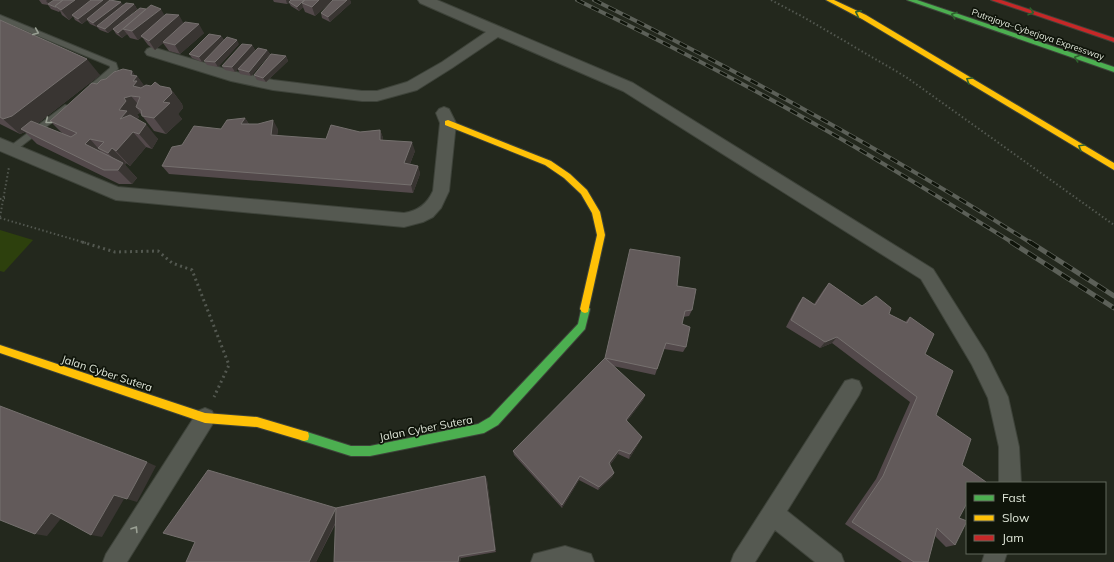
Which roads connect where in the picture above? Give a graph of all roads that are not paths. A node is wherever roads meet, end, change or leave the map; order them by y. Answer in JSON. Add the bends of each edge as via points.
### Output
{"nodes":[{"id":1,"x":425,"y":0,"type":"edge"},
{"id":2,"x":829,"y":0,"type":"edge"},
{"id":3,"x":910,"y":0,"type":"edge"},
{"id":4,"x":994,"y":0,"type":"edge"},
{"id":5,"x":0,"y":17,"type":"edge"},
{"id":6,"x":497,"y":31,"type":"junction"},
{"id":7,"x":1114,"y":40,"type":"edge"},
{"id":8,"x":152,"y":52,"type":"dead end"},
{"id":9,"x":1114,"y":70,"type":"edge"},
{"id":10,"x":86,"y":92,"type":"edge"},
{"id":11,"x":74,"y":102,"type":"edge"},
{"id":12,"x":446,"y":118,"type":"joint"},
{"id":13,"x":6,"y":147,"type":"edge"},
{"id":14,"x":1114,"y":167,"type":"edge"},
{"id":15,"x":0,"y":349,"type":"edge"},
{"id":16,"x":852,"y":388,"type":"dead end"},
{"id":17,"x":205,"y":418,"type":"junction"},
{"id":18,"x":1010,"y":482,"type":"edge"},
{"id":19,"x":773,"y":514,"type":"junction"},
{"id":20,"x":114,"y":562,"type":"edge"},
{"id":21,"x":542,"y":562,"type":"edge"},
{"id":22,"x":583,"y":562,"type":"edge"},
{"id":23,"x":742,"y":562,"type":"edge"},
{"id":24,"x":834,"y":562,"type":"edge"}],
"edges":[{"from":1,"to":6,"type":"street"},
{"from":14,"to":2,"type":"main road","one_way":true,"via":[[864,17]]},
{"from":9,"to":3,"type":"main road","name":"Putrajaya–Cyberjaya Expressway","one_way":true},
{"from":4,"to":7,"type":"main road","name":"Putrajaya–Cyberjaya Expressway","one_way":true},
{"from":5,"to":10,"type":"lane","one_way":true,"via":[[113,65],[111,73]]},
{"from":6,"to":8,"type":"street","via":[[412,86],[377,96],[273,85],[231,76]]},
{"from":6,"to":18,"type":"street","via":[[628,87],[927,274],[979,359],[998,397],[1009,447]]},
{"from":11,"to":13,"type":"lane","one_way":true},
{"from":12,"to":13,"type":"street","via":[[442,191],[428,211],[417,219],[404,220],[116,193]]},
{"from":12,"to":17,"type":"main road","name":"Jalan Cyber Sutera","via":[[548,163],[573,179],[597,210],[601,235],[582,326],[494,421],[480,429],[370,451],[351,451],[257,422]]},
{"from":15,"to":17,"type":"main road","name":"Jalan Cyber Sutera"},
{"from":16,"to":19,"type":"street"},
{"from":20,"to":17,"type":"street","one_way":true},
{"from":19,"to":23,"type":"street"},
{"from":19,"to":24,"type":"street"},
{"from":21,"to":22,"type":"street","via":[[565,557]]}]}
